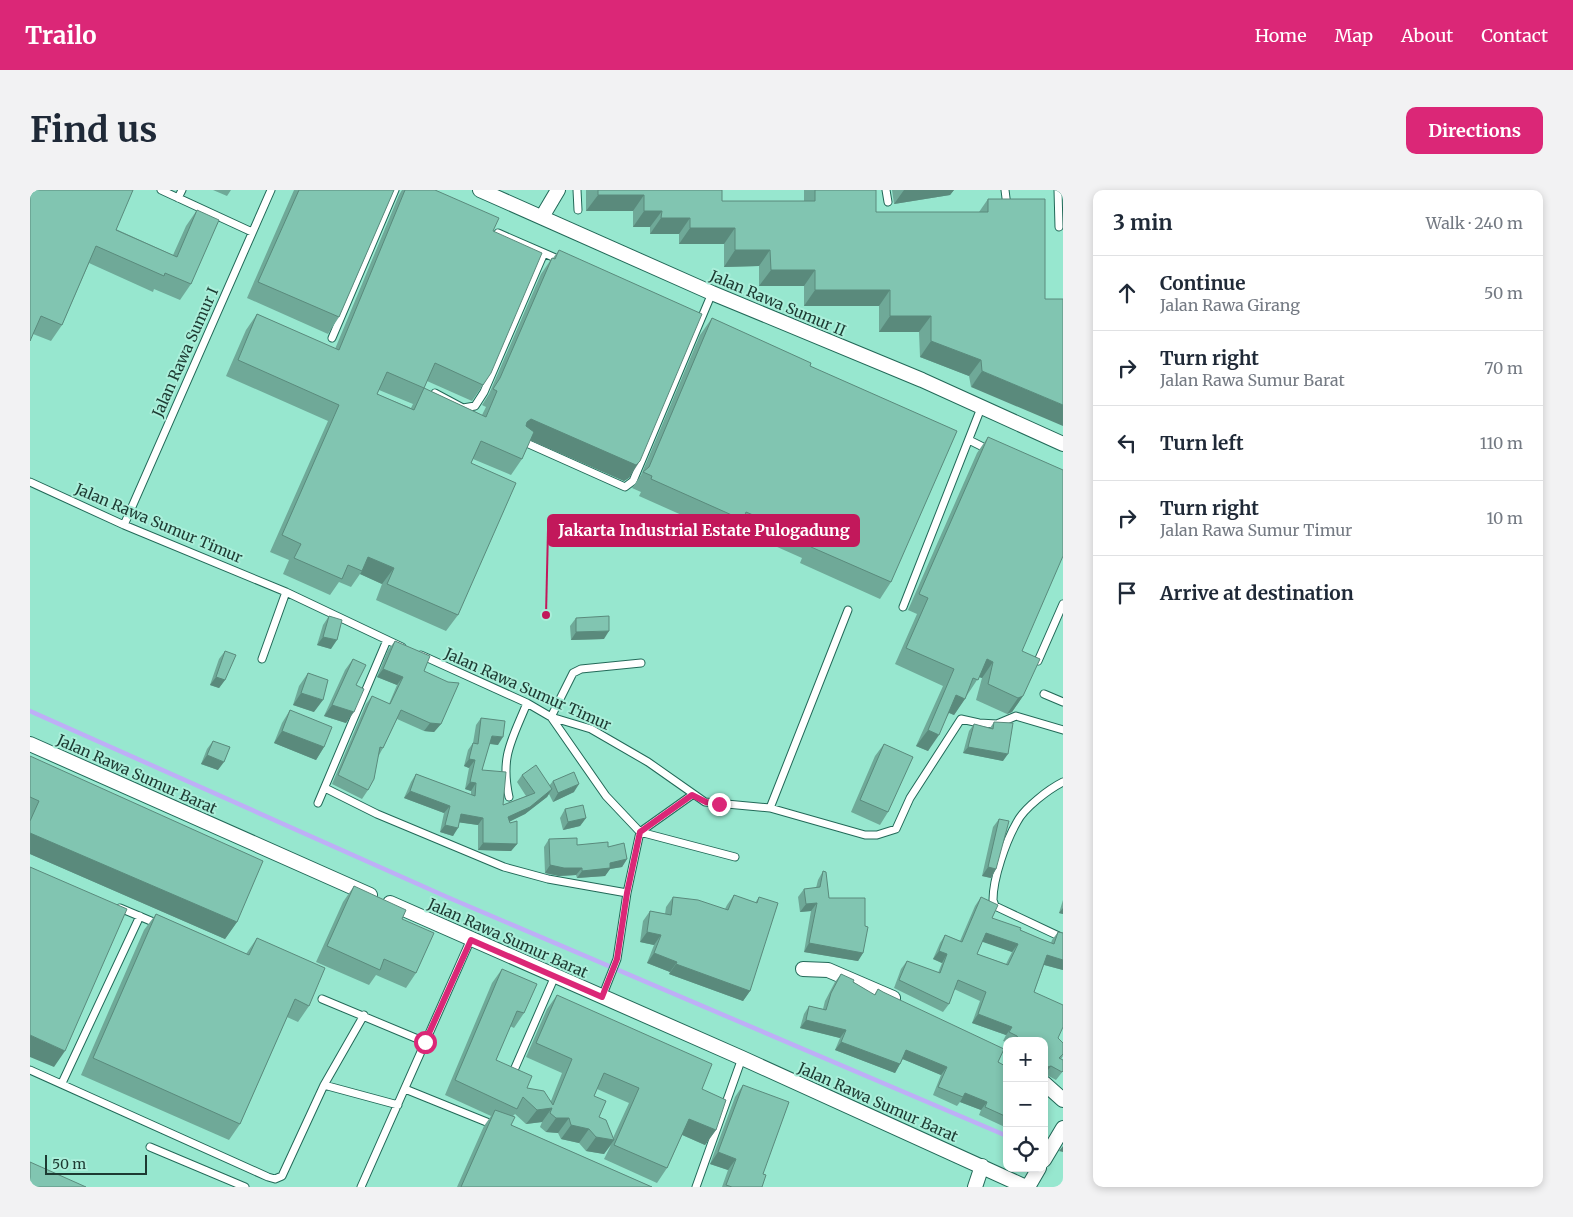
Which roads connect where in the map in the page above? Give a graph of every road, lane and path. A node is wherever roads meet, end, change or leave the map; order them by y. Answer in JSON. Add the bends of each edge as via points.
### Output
{"nodes":[{"id":1,"x":161,"y":190,"type":"edge"},
{"id":2,"x":182,"y":190,"type":"edge"},
{"id":3,"x":270,"y":190,"type":"edge"},
{"id":4,"x":395,"y":190,"type":"edge"},
{"id":5,"x":480,"y":190,"type":"edge"},
{"id":6,"x":558,"y":190,"type":"edge"},
{"id":7,"x":577,"y":190,"type":"edge"},
{"id":8,"x":886,"y":190,"type":"edge"},
{"id":9,"x":1005,"y":190,"type":"edge"},
{"id":10,"x":1058,"y":190,"type":"edge"},
{"id":11,"x":178,"y":198,"type":"junction"},
{"id":12,"x":888,"y":202,"type":"dead end"},
{"id":13,"x":1007,"y":206,"type":"edge"},
{"id":14,"x":578,"y":210,"type":"dead end"},
{"id":15,"x":542,"y":216,"type":"junction"},
{"id":16,"x":1059,"y":227,"type":"dead end"},
{"id":17,"x":252,"y":232,"type":"junction"},
{"id":18,"x":498,"y":233,"type":"edge"},
{"id":19,"x":544,"y":253,"type":"junction"},
{"id":20,"x":570,"y":265,"type":"edge"},
{"id":21,"x":712,"y":293,"type":"junction"},
{"id":22,"x":692,"y":318,"type":"edge"},
{"id":23,"x":700,"y":322,"type":"junction"},
{"id":24,"x":332,"y":338,"type":"dead end"},
{"id":25,"x":435,"y":393,"type":"edge"},
{"id":26,"x":981,"y":408,"type":"junction"},
{"id":27,"x":969,"y":440,"type":"junction"},
{"id":28,"x":520,"y":441,"type":"edge"},
{"id":29,"x":1063,"y":444,"type":"edge"},
{"id":30,"x":995,"y":452,"type":"edge"},
{"id":31,"x":30,"y":482,"type":"edge"},
{"id":32,"x":124,"y":524,"type":"junction"},
{"id":33,"x":286,"y":592,"type":"junction"},
{"id":34,"x":1063,"y":604,"type":"edge"},
{"id":35,"x":904,"y":607,"type":"dead end"},
{"id":36,"x":848,"y":610,"type":"dead end"},
{"id":37,"x":387,"y":640,"type":"junction"},
{"id":38,"x":262,"y":659,"type":"dead end"},
{"id":39,"x":1038,"y":661,"type":"edge"},
{"id":40,"x":642,"y":663,"type":"dead end"},
{"id":41,"x":1044,"y":694,"type":"dead end"},
{"id":42,"x":526,"y":702,"type":"junction"},
{"id":43,"x":1063,"y":702,"type":"edge"},
{"id":44,"x":551,"y":717,"type":"junction"},
{"id":45,"x":1063,"y":730,"type":"edge"},
{"id":46,"x":30,"y":744,"type":"edge"},
{"id":47,"x":1063,"y":782,"type":"edge"},
{"id":48,"x":325,"y":788,"type":"junction"},
{"id":49,"x":692,"y":795,"type":"junction"},
{"id":50,"x":509,"y":797,"type":"dead end"},
{"id":51,"x":318,"y":803,"type":"dead end"},
{"id":52,"x":770,"y":808,"type":"junction"},
{"id":53,"x":640,"y":832,"type":"junction"},
{"id":54,"x":735,"y":857,"type":"dead end"},
{"id":55,"x":627,"y":893,"type":"junction"},
{"id":56,"x":113,"y":906,"type":"edge"},
{"id":57,"x":140,"y":916,"type":"junction"},
{"id":58,"x":167,"y":928,"type":"edge"},
{"id":59,"x":1063,"y":938,"type":"edge"},
{"id":60,"x":471,"y":940,"type":"junction"},
{"id":61,"x":803,"y":969,"type":"dead end"},
{"id":62,"x":555,"y":976,"type":"junction"},
{"id":63,"x":602,"y":997,"type":"junction"},
{"id":64,"x":322,"y":999,"type":"dead end"},
{"id":65,"x":907,"y":1004,"type":"edge"},
{"id":66,"x":364,"y":1015,"type":"junction"},
{"id":67,"x":425,"y":1042,"type":"junction"},
{"id":68,"x":742,"y":1058,"type":"junction"},
{"id":69,"x":30,"y":1070,"type":"edge"},
{"id":70,"x":511,"y":1077,"type":"edge"},
{"id":71,"x":62,"y":1084,"type":"junction"},
{"id":72,"x":324,"y":1085,"type":"junction"},
{"id":73,"x":1048,"y":1087,"type":"edge"},
{"id":74,"x":405,"y":1089,"type":"junction"},
{"id":75,"x":1063,"y":1100,"type":"edge"},
{"id":76,"x":398,"y":1104,"type":"junction"},
{"id":77,"x":506,"y":1130,"type":"edge"},
{"id":78,"x":1062,"y":1134,"type":"edge"},
{"id":79,"x":150,"y":1147,"type":"dead end"},
{"id":80,"x":1048,"y":1154,"type":"edge"},
{"id":81,"x":982,"y":1166,"type":"junction"},
{"id":82,"x":1036,"y":1172,"type":"edge"},
{"id":83,"x":245,"y":1187,"type":"edge"},
{"id":84,"x":361,"y":1187,"type":"edge"},
{"id":85,"x":696,"y":1187,"type":"edge"},
{"id":86,"x":975,"y":1187,"type":"edge"},
{"id":87,"x":1027,"y":1187,"type":"edge"}],
"edges":[{"from":1,"to":11,"type":"lane"},
{"from":2,"to":11,"type":"lane"},
{"from":3,"to":17,"type":"lane","name":"Jalan Rawa Sumur I"},
{"from":4,"to":24,"type":"lane"},
{"from":5,"to":15,"type":"street","name":"Jalan Rawa Sumur II"},
{"from":6,"to":15,"type":"street"},
{"from":7,"to":14,"type":"lane"},
{"from":8,"to":12,"type":"lane"},
{"from":9,"to":13,"type":"lane"},
{"from":10,"to":16,"type":"lane"},
{"from":11,"to":17,"type":"lane"},
{"from":15,"to":21,"type":"street","name":"Jalan Rawa Sumur II"},
{"from":17,"to":32,"type":"lane","name":"Jalan Rawa Sumur I"},
{"from":18,"to":19,"type":"lane"},
{"from":19,"to":20,"type":"lane"},
{"from":19,"to":25,"type":"lane","via":[[475,406],[463,408]]},
{"from":21,"to":23,"type":"lane"},
{"from":21,"to":26,"type":"street","name":"Jalan Rawa Sumur II"},
{"from":22,"to":23,"type":"lane"},
{"from":23,"to":28,"type":"lane","via":[[629,485],[625,487]]},
{"from":26,"to":27,"type":"lane"},
{"from":26,"to":29,"type":"street","name":"Jalan Rawa Sumur II"},
{"from":27,"to":30,"type":"lane"},
{"from":27,"to":35,"type":"lane"},
{"from":31,"to":32,"type":"lane","name":"Jalan Rawa Sumur Timur"},
{"from":32,"to":33,"type":"lane","name":"Jalan Rawa Sumur Timur"},
{"from":33,"to":37,"type":"lane","name":"Jalan Rawa Sumur Timur"},
{"from":33,"to":38,"type":"lane"},
{"from":34,"to":39,"type":"lane"},
{"from":36,"to":52,"type":"lane"},
{"from":37,"to":42,"type":"lane","name":"Jalan Rawa Sumur Timur"},
{"from":37,"to":48,"type":"lane"},
{"from":40,"to":44,"type":"lane","via":[[581,669],[573,673]]},
{"from":41,"to":43,"type":"lane"},
{"from":42,"to":44,"type":"lane","name":"Jalan Rawa Sumur Timur"},
{"from":42,"to":50,"type":"lane","via":[[505,758]]},
{"from":44,"to":49,"type":"lane","name":"Jalan Rawa Sumur Timur","via":[[591,729],[648,762]]},
{"from":44,"to":53,"type":"lane","via":[[606,796]]},
{"from":45,"to":52,"type":"lane","name":"Jalan Rawa Sumur Timur","via":[[1016,716],[997,724],[962,719],[910,798],[896,829],[878,835],[851,832]]},
{"from":46,"to":60,"type":"street","name":"Jalan Rawa Sumur Barat"},
{"from":47,"to":59,"type":"lane","via":[[1050,788],[1017,821],[1004,853],[993,900],[995,906]]},
{"from":48,"to":51,"type":"lane"},
{"from":48,"to":55,"type":"lane","via":[[377,814],[504,867],[548,879]]},
{"from":49,"to":52,"type":"lane","name":"Jalan Rawa Sumur Timur","via":[[706,802]]},
{"from":49,"to":53,"type":"lane"},
{"from":53,"to":54,"type":"lane"},
{"from":53,"to":55,"type":"lane"},
{"from":55,"to":63,"type":"lane","via":[[617,959]]},
{"from":56,"to":57,"type":"lane"},
{"from":57,"to":58,"type":"lane"},
{"from":57,"to":71,"type":"lane"},
{"from":60,"to":62,"type":"street","name":"Jalan Rawa Sumur Barat"},
{"from":60,"to":67,"type":"lane"},
{"from":61,"to":65,"type":"street","via":[[828,970]]},
{"from":62,"to":63,"type":"street","name":"Jalan Rawa Sumur Barat"},
{"from":62,"to":70,"type":"lane"},
{"from":63,"to":68,"type":"street","name":"Jalan Rawa Sumur Barat"},
{"from":64,"to":66,"type":"lane"},
{"from":66,"to":67,"type":"lane"},
{"from":66,"to":72,"type":"lane"},
{"from":67,"to":74,"type":"lane"},
{"from":68,"to":81,"type":"street","name":"Jalan Rawa Sumur Barat"},
{"from":68,"to":85,"type":"lane"},
{"from":69,"to":71,"type":"lane"},
{"from":71,"to":72,"type":"lane","via":[[275,1179],[282,1176]]},
{"from":72,"to":76,"type":"lane"},
{"from":73,"to":75,"type":"street"},
{"from":74,"to":76,"type":"lane"},
{"from":74,"to":77,"type":"lane"},
{"from":76,"to":84,"type":"lane"},
{"from":78,"to":80,"type":"street"},
{"from":79,"to":83,"type":"lane"},
{"from":81,"to":86,"type":"street"},
{"from":81,"to":87,"type":"street","name":"Jalan Rawa Sumur Barat"},
{"from":82,"to":87,"type":"street"}]}
